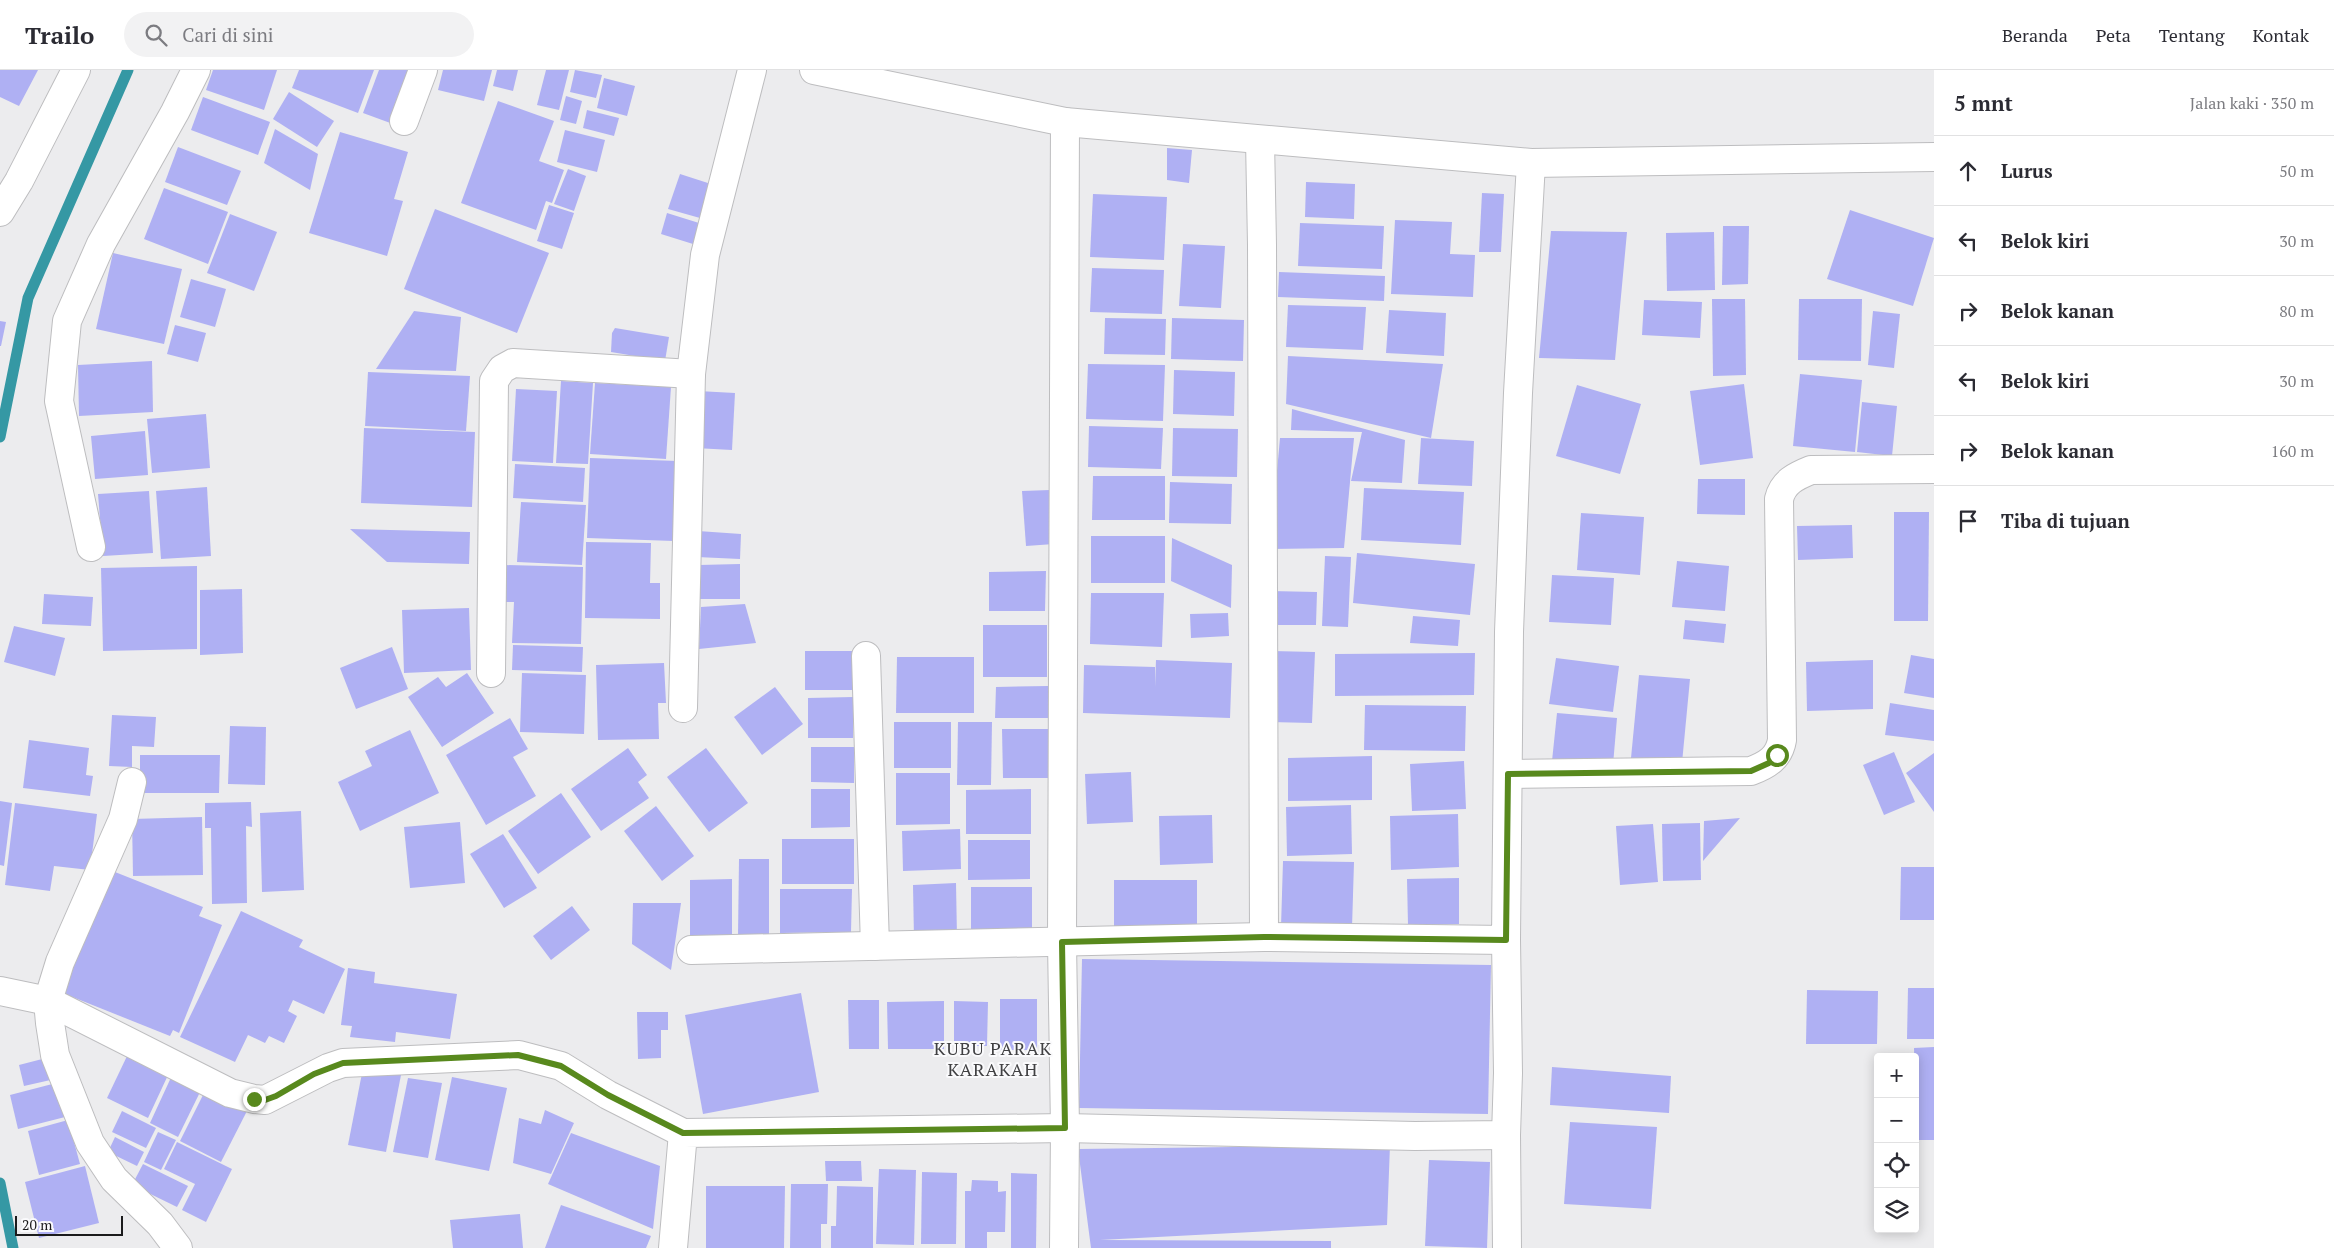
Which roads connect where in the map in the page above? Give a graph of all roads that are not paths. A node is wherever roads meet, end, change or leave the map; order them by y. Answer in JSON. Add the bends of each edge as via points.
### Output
{"nodes":[{"id":1,"x":76,"y":70,"type":"edge"},
{"id":2,"x":196,"y":70,"type":"edge"},
{"id":3,"x":423,"y":70,"type":"edge"},
{"id":4,"x":752,"y":70,"type":"edge"},
{"id":5,"x":814,"y":70,"type":"edge"},
{"id":6,"x":404,"y":121,"type":"dead end"},
{"id":7,"x":1065,"y":122,"type":"junction"},
{"id":8,"x":1260,"y":140,"type":"junction"},
{"id":9,"x":1934,"y":157,"type":"edge"},
{"id":10,"x":1531,"y":163,"type":"junction"},
{"id":11,"x":0,"y":212,"type":"edge"},
{"id":12,"x":691,"y":374,"type":"junction"},
{"id":13,"x":1934,"y":469,"type":"edge"},
{"id":14,"x":91,"y":547,"type":"dead end"},
{"id":15,"x":866,"y":656,"type":"dead end"},
{"id":16,"x":491,"y":673,"type":"dead end"},
{"id":17,"x":683,"y":708,"type":"dead end"},
{"id":18,"x":1508,"y":774,"type":"junction"},
{"id":19,"x":132,"y":782,"type":"dead end"},
{"id":20,"x":1264,"y":937,"type":"junction"},
{"id":21,"x":1506,"y":940,"type":"junction"},
{"id":22,"x":1062,"y":942,"type":"junction"},
{"id":23,"x":875,"y":946,"type":"junction"},
{"id":24,"x":691,"y":950,"type":"dead end"},
{"id":25,"x":0,"y":991,"type":"edge"},
{"id":26,"x":48,"y":1001,"type":"junction"},
{"id":27,"x":1065,"y":1128,"type":"junction"},
{"id":28,"x":683,"y":1133,"type":"junction"},
{"id":29,"x":1506,"y":1136,"type":"junction"},
{"id":30,"x":178,"y":1248,"type":"edge"},
{"id":31,"x":673,"y":1248,"type":"edge"},
{"id":32,"x":1064,"y":1248,"type":"edge"},
{"id":33,"x":1507,"y":1248,"type":"edge"}],
"edges":[{"from":1,"to":11,"type":"street"},
{"from":2,"to":14,"type":"street","via":[[101,244],[67,321],[59,401]]},
{"from":3,"to":6,"type":"street"},
{"from":4,"to":12,"type":"street","via":[[706,255]]},
{"from":5,"to":7,"type":"street"},
{"from":7,"to":8,"type":"street"},
{"from":7,"to":22,"type":"street"},
{"from":8,"to":10,"type":"street"},
{"from":8,"to":20,"type":"street"},
{"from":9,"to":10,"type":"street"},
{"from":10,"to":18,"type":"street","via":[[1509,632]]},
{"from":12,"to":16,"type":"street","via":[[513,363],[502,369],[494,381]]},
{"from":12,"to":17,"type":"street"},
{"from":13,"to":18,"type":"street","via":[[1812,470],[1797,475],[1780,492],[1782,740],[1781,749],[1769,763],[1751,771]]},
{"from":15,"to":23,"type":"street"},
{"from":18,"to":21,"type":"street"},
{"from":19,"to":26,"type":"street","via":[[123,819],[74,927]]},
{"from":20,"to":21,"type":"street"},
{"from":20,"to":22,"type":"street"},
{"from":21,"to":29,"type":"street"},
{"from":22,"to":23,"type":"street"},
{"from":22,"to":27,"type":"street"},
{"from":23,"to":24,"type":"street"},
{"from":25,"to":26,"type":"street"},
{"from":26,"to":28,"type":"street","via":[[230,1093],[254,1099],[276,1096],[314,1074],[343,1063],[518,1055],[561,1066],[608,1095]]},
{"from":26,"to":30,"type":"street","via":[[55,1056],[90,1143],[114,1179],[160,1224]]},
{"from":27,"to":28,"type":"street"},
{"from":27,"to":29,"type":"street"},
{"from":27,"to":32,"type":"street"},
{"from":28,"to":31,"type":"street"},
{"from":29,"to":33,"type":"street"}]}
